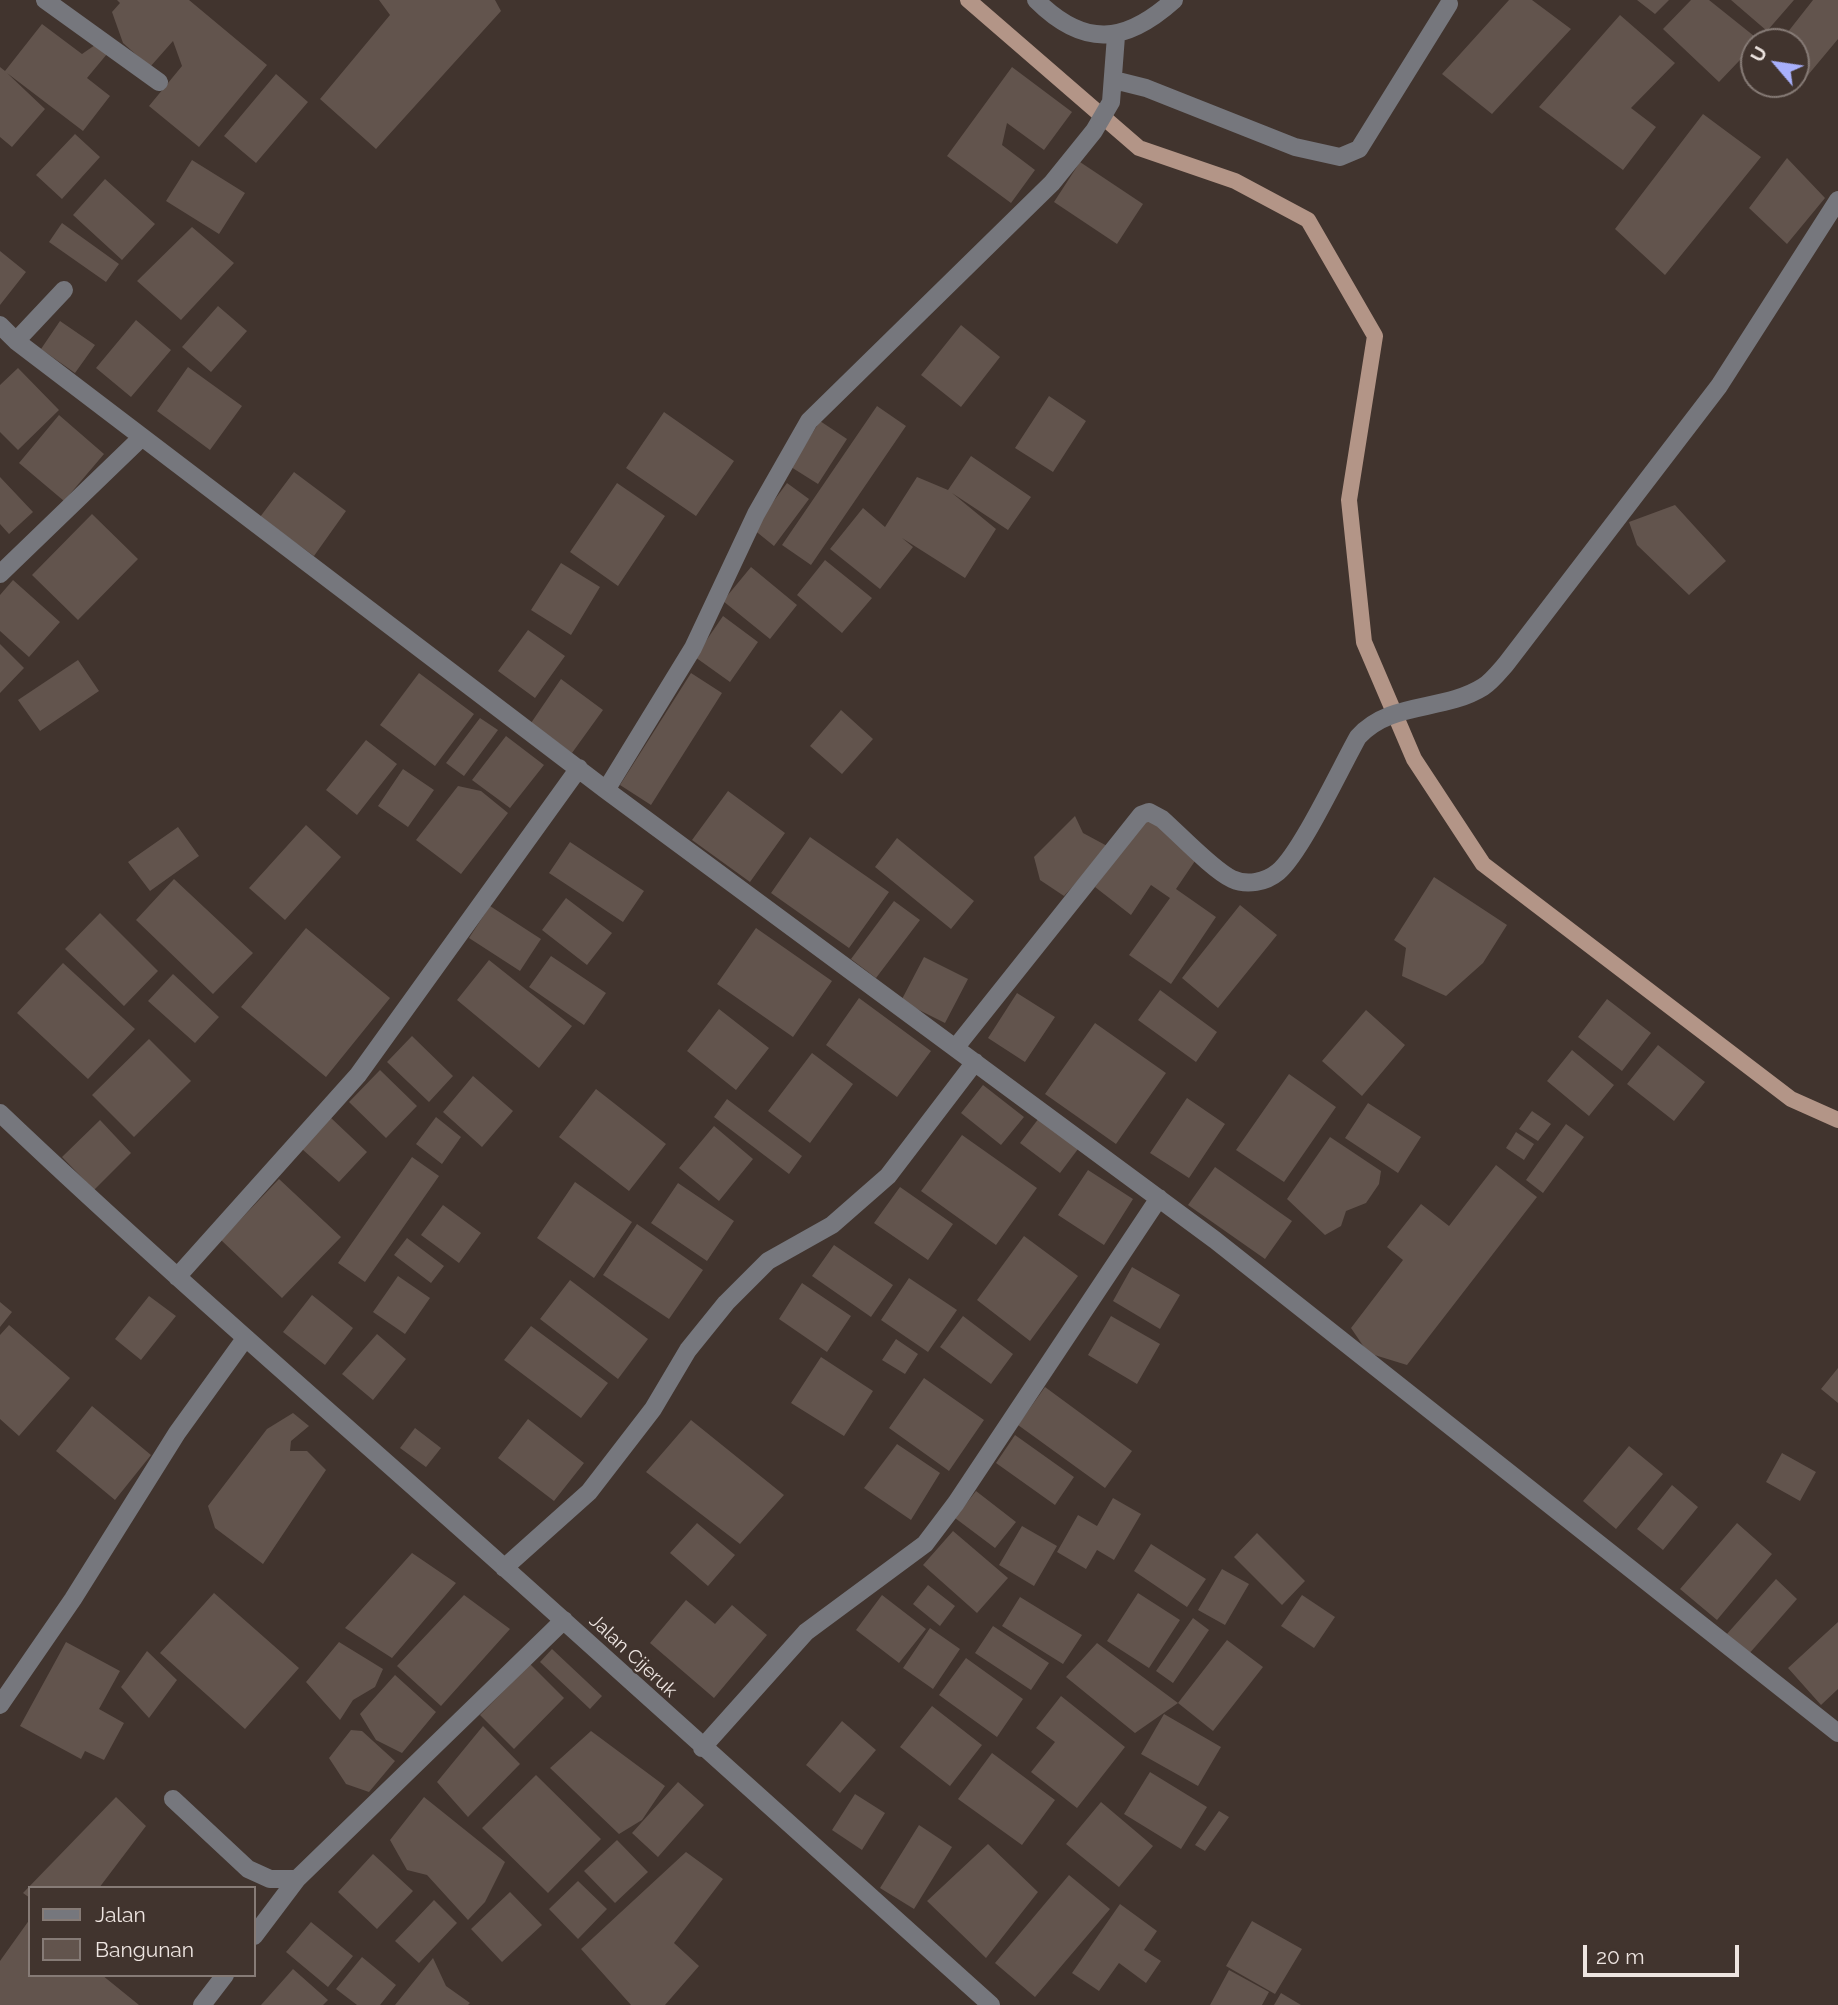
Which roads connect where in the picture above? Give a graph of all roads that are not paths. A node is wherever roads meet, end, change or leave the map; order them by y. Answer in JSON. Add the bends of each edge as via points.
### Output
{"nodes":[{"id":1,"x":45,"y":0,"type":"edge"},
{"id":2,"x":1036,"y":0,"type":"edge"},
{"id":3,"x":1174,"y":0,"type":"edge"},
{"id":4,"x":1449,"y":4,"type":"dead end"},
{"id":5,"x":1116,"y":36,"type":"junction"},
{"id":6,"x":1114,"y":80,"type":"junction"},
{"id":7,"x":159,"y":82,"type":"dead end"},
{"id":8,"x":1838,"y":200,"type":"edge"},
{"id":9,"x":64,"y":290,"type":"dead end"},
{"id":10,"x":0,"y":325,"type":"edge"},
{"id":11,"x":16,"y":341,"type":"junction"},
{"id":12,"x":141,"y":438,"type":"junction"},
{"id":13,"x":0,"y":574,"type":"edge"},
{"id":14,"x":579,"y":768,"type":"junction"},
{"id":15,"x":606,"y":790,"type":"junction"},
{"id":16,"x":956,"y":1048,"type":"junction"},
{"id":17,"x":975,"y":1062,"type":"junction"},
{"id":18,"x":0,"y":1113,"type":"edge"},
{"id":19,"x":1159,"y":1198,"type":"junction"},
{"id":20,"x":177,"y":1277,"type":"junction"},
{"id":21,"x":244,"y":1339,"type":"junction"},
{"id":22,"x":504,"y":1568,"type":"junction"},
{"id":23,"x":564,"y":1620,"type":"junction"},
{"id":24,"x":0,"y":1705,"type":"edge"},
{"id":25,"x":1838,"y":1733,"type":"edge"},
{"id":26,"x":702,"y":1748,"type":"junction"},
{"id":27,"x":173,"y":1799,"type":"dead end"},
{"id":28,"x":297,"y":1879,"type":"junction"},
{"id":29,"x":256,"y":1934,"type":"edge"},
{"id":30,"x":223,"y":1977,"type":"edge"},
{"id":31,"x":202,"y":2005,"type":"edge"},
{"id":32,"x":991,"y":2005,"type":"edge"}],
"edges":[{"from":1,"to":7,"type":"street"},
{"from":2,"to":5,"type":"street","via":[[1057,21],[1090,35]]},
{"from":3,"to":5,"type":"street","via":[[1157,15]]},
{"from":4,"to":6,"type":"street","via":[[1359,149],[1340,158],[1295,148],[1146,88]]},
{"from":5,"to":6,"type":"street"},
{"from":6,"to":15,"type":"street","via":[[1111,102],[1094,131],[1052,183],[809,421],[756,514],[693,648]]},
{"from":8,"to":16,"type":"street","via":[[1719,386],[1484,687],[1460,698],[1381,716],[1358,737],[1295,849],[1280,871],[1267,880],[1229,878],[1162,819],[1149,812],[1141,815]]},
{"from":9,"to":11,"type":"street"},
{"from":10,"to":11,"type":"street"},
{"from":11,"to":12,"type":"street"},
{"from":12,"to":13,"type":"street"},
{"from":12,"to":14,"type":"street"},
{"from":14,"to":15,"type":"street"},
{"from":14,"to":20,"type":"street","via":[[358,1075]]},
{"from":15,"to":16,"type":"street"},
{"from":16,"to":17,"type":"street"},
{"from":17,"to":19,"type":"street"},
{"from":17,"to":22,"type":"street","via":[[888,1176],[832,1225],[768,1261],[726,1303],[589,1492]]},
{"from":18,"to":20,"type":"street","name":"Jalan Cijeruk"},
{"from":19,"to":25,"type":"street"},
{"from":19,"to":26,"type":"street","via":[[925,1544],[806,1632]]},
{"from":20,"to":21,"type":"street","name":"Jalan Cijeruk"},
{"from":21,"to":22,"type":"street","name":"Jalan Cijeruk"},
{"from":21,"to":24,"type":"street","via":[[177,1433],[73,1600]]},
{"from":22,"to":23,"type":"street","name":"Jalan Cijeruk"},
{"from":23,"to":26,"type":"street","name":"Jalan Cijeruk"},
{"from":23,"to":28,"type":"street"},
{"from":26,"to":32,"type":"street","name":"Jalan Cijeruk"},
{"from":27,"to":28,"type":"street","via":[[248,1869],[270,1879]]},
{"from":28,"to":29,"type":"street"},
{"from":30,"to":31,"type":"street"}]}
